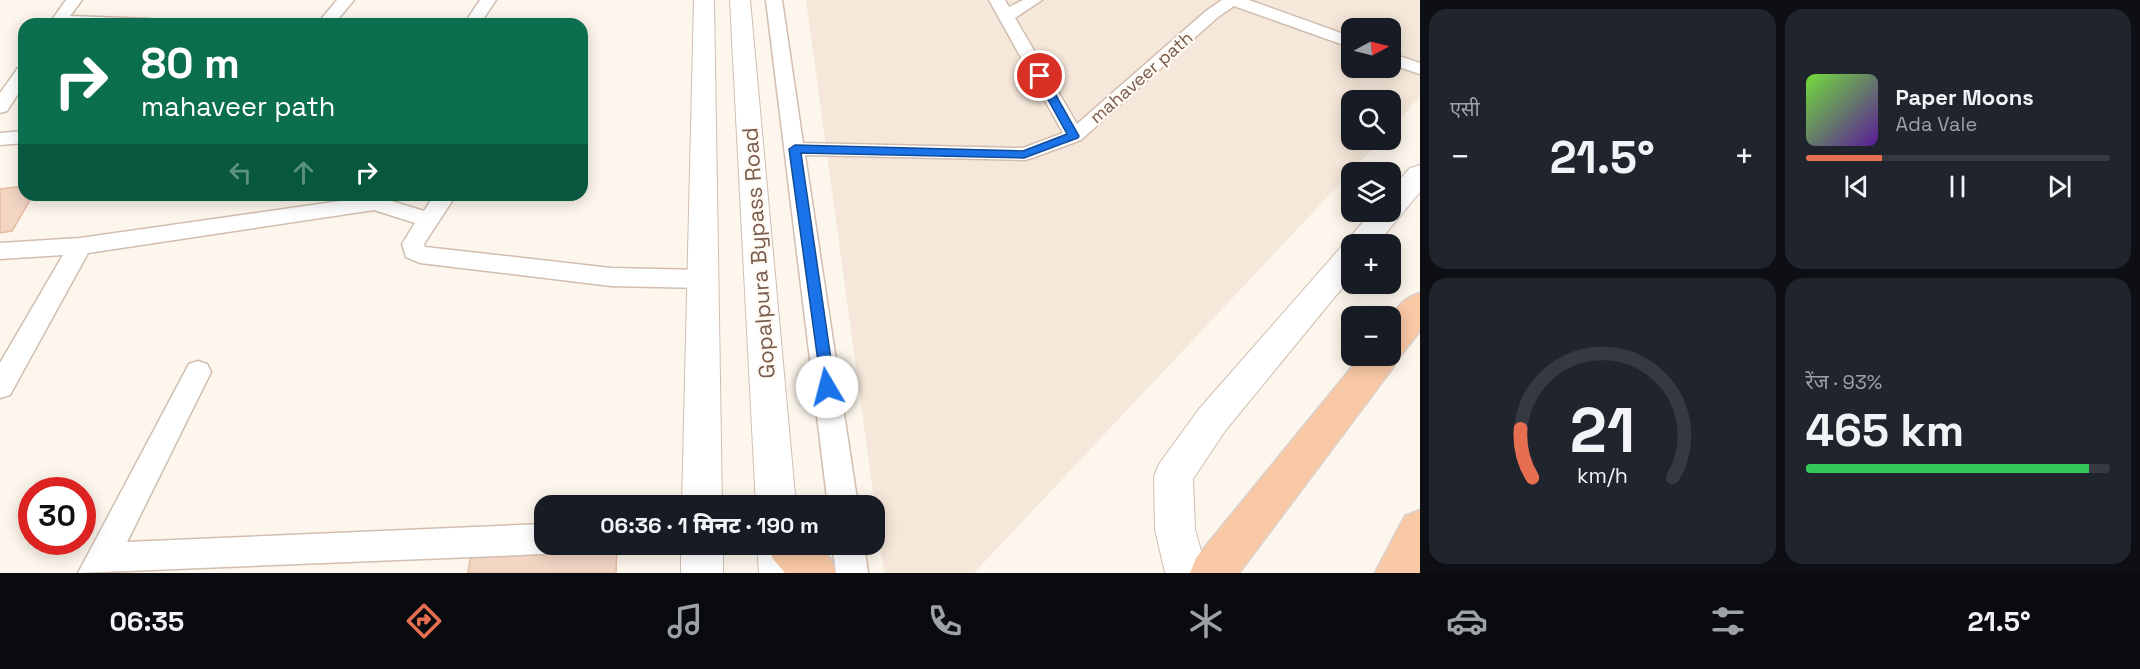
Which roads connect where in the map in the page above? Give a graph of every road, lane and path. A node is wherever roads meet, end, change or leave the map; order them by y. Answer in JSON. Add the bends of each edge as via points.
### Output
{"nodes":[{"id":1,"x":74,"y":0,"type":"edge"},
{"id":2,"x":346,"y":0,"type":"edge"},
{"id":3,"x":488,"y":0,"type":"edge"},
{"id":4,"x":704,"y":0,"type":"edge"},
{"id":5,"x":740,"y":0,"type":"edge"},
{"id":6,"x":774,"y":0,"type":"edge"},
{"id":7,"x":1034,"y":0,"type":"edge"},
{"id":8,"x":1233,"y":0,"type":"edge"},
{"id":9,"x":1001,"y":8,"type":"edge"},
{"id":10,"x":61,"y":18,"type":"edge"},
{"id":11,"x":330,"y":18,"type":"edge"},
{"id":12,"x":476,"y":18,"type":"edge"},
{"id":13,"x":1341,"y":39,"type":"edge"},
{"id":14,"x":1401,"y":62,"type":"edge"},
{"id":15,"x":1420,"y":69,"type":"edge"},
{"id":16,"x":18,"y":81,"type":"edge"},
{"id":17,"x":0,"y":107,"type":"edge"},
{"id":18,"x":1074,"y":136,"type":"junction"},
{"id":19,"x":18,"y":137,"type":"edge"},
{"id":20,"x":0,"y":140,"type":"edge"},
{"id":21,"x":795,"y":149,"type":"junction"},
{"id":22,"x":1420,"y":174,"type":"edge"},
{"id":23,"x":1401,"y":196,"type":"edge"},
{"id":24,"x":441,"y":201,"type":"edge"},
{"id":25,"x":429,"y":220,"type":"junction"},
{"id":26,"x":1379,"y":222,"type":"edge"},
{"id":27,"x":1369,"y":234,"type":"edge"},
{"id":28,"x":80,"y":246,"type":"junction"},
{"id":29,"x":0,"y":251,"type":"edge"},
{"id":30,"x":1341,"y":268,"type":"edge"},
{"id":31,"x":702,"y":279,"type":"junction"},
{"id":32,"x":1420,"y":306,"type":"edge"},
{"id":33,"x":1401,"y":330,"type":"edge"},
{"id":34,"x":1374,"y":366,"type":"edge"},
{"id":35,"x":198,"y":372,"type":"dead end"},
{"id":36,"x":0,"y":387,"type":"edge"},
{"id":37,"x":702,"y":495,"type":"edge"},
{"id":38,"x":775,"y":495,"type":"edge"},
{"id":39,"x":842,"y":495,"type":"edge"},
{"id":40,"x":1420,"y":530,"type":"edge"},
{"id":41,"x":534,"y":539,"type":"edge"},
{"id":42,"x":702,"y":555,"type":"edge"},
{"id":43,"x":779,"y":555,"type":"edge"},
{"id":44,"x":798,"y":555,"type":"edge"},
{"id":45,"x":850,"y":555,"type":"edge"},
{"id":46,"x":98,"y":565,"type":"edge"},
{"id":47,"x":702,"y":573,"type":"edge"},
{"id":48,"x":780,"y":573,"type":"edge"},
{"id":49,"x":814,"y":573,"type":"edge"},
{"id":50,"x":852,"y":573,"type":"edge"},
{"id":51,"x":1186,"y":573,"type":"edge"},
{"id":52,"x":1212,"y":573,"type":"edge"},
{"id":53,"x":1397,"y":573,"type":"edge"}],
"edges":[{"from":1,"to":10,"type":"street"},
{"from":2,"to":11,"type":"street"},
{"from":3,"to":12,"type":"street"},
{"from":4,"to":31,"type":"street","name":"Gopalpura Bypass Road"},
{"from":5,"to":38,"type":"street","name":"Gopalpura Bypass Road"},
{"from":6,"to":21,"type":"street"},
{"from":7,"to":9,"type":"street"},
{"from":8,"to":13,"type":"street"},
{"from":8,"to":18,"type":"street","name":"mahaveer path","via":[[1212,14]]},
{"from":9,"to":18,"type":"street"},
{"from":14,"to":15,"type":"street"},
{"from":16,"to":17,"type":"street"},
{"from":18,"to":21,"type":"street","name":"mahaveer path","via":[[1024,154]]},
{"from":19,"to":20,"type":"street"},
{"from":21,"to":39,"type":"street"},
{"from":22,"to":23,"type":"street"},
{"from":24,"to":25,"type":"street"},
{"from":25,"to":28,"type":"street","via":[[375,203]]},
{"from":25,"to":31,"type":"street","via":[[413,244],[420,255],[611,277]]},
{"from":26,"to":27,"type":"street"},
{"from":28,"to":29,"type":"street"},
{"from":28,"to":36,"type":"street"},
{"from":30,"to":51,"type":"street","via":[[1212,420],[1173,476],[1175,529]]},
{"from":31,"to":37,"type":"street","name":"Gopalpura Bypass Road"},
{"from":32,"to":33,"type":"highway"},
{"from":34,"to":52,"type":"highway"},
{"from":35,"to":46,"type":"street"},
{"from":40,"to":53,"type":"highway"},
{"from":41,"to":46,"type":"street"},
{"from":42,"to":47,"type":"street"},
{"from":43,"to":48,"type":"street"},
{"from":44,"to":49,"type":"highway"},
{"from":45,"to":50,"type":"street"}]}
